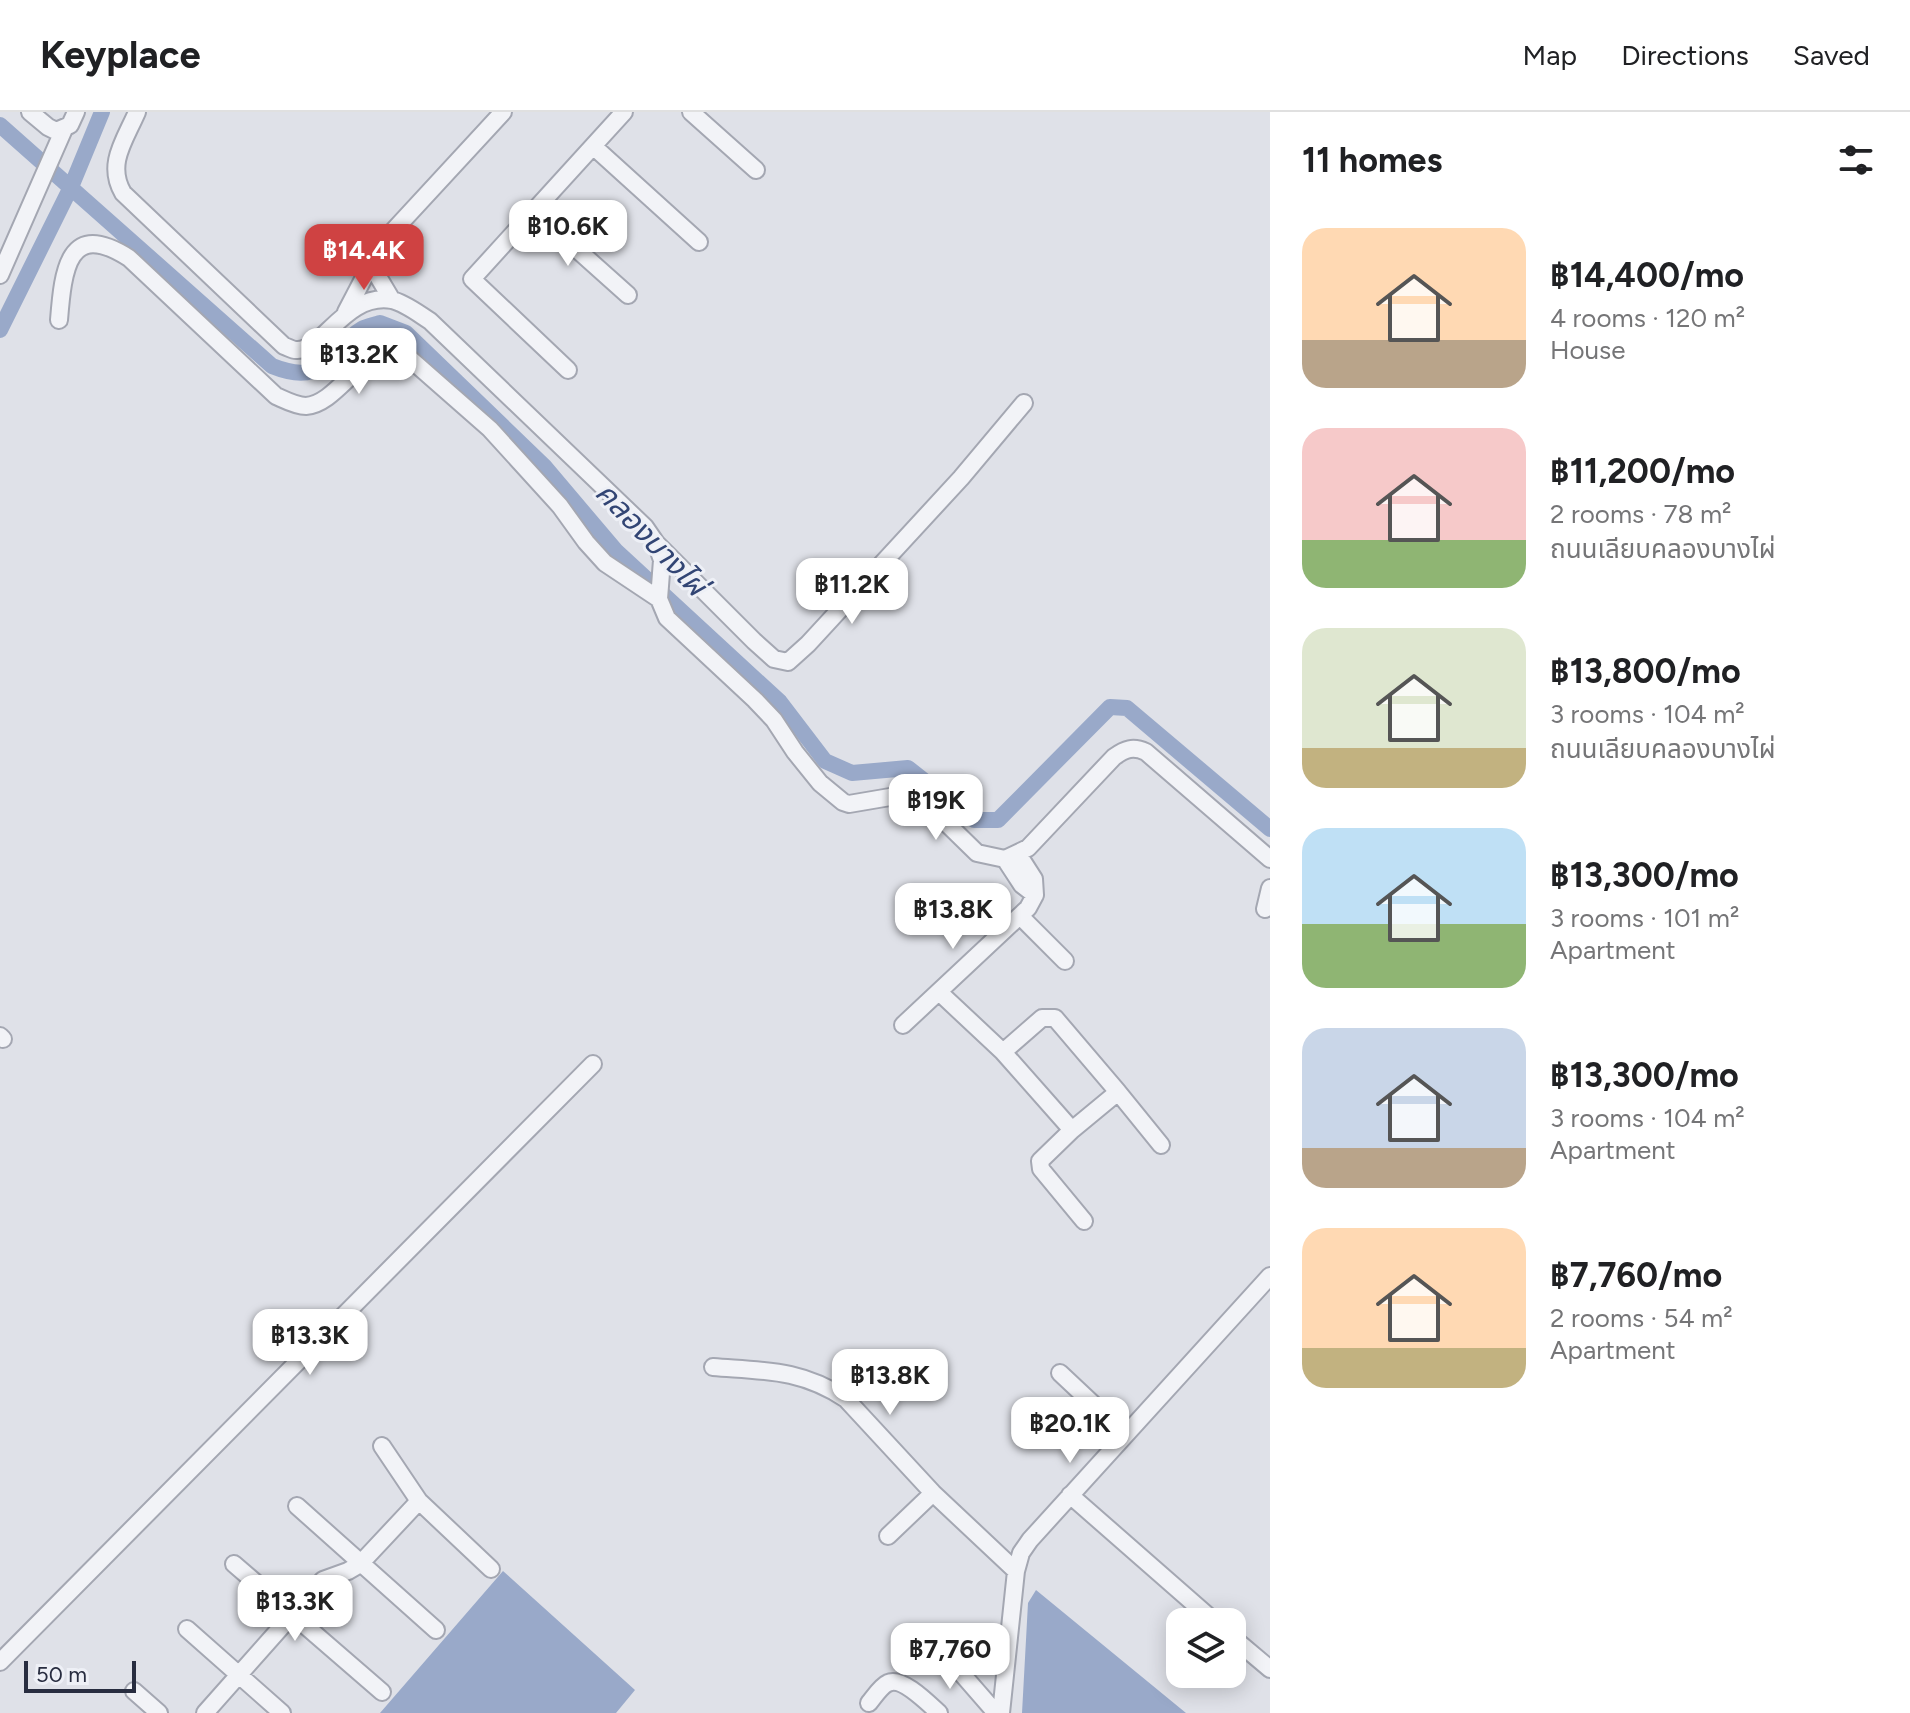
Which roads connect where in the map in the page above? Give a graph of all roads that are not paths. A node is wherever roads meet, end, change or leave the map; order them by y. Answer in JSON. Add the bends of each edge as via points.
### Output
{"nodes":[{"id":1,"x":30,"y":112,"type":"edge"},
{"id":2,"x":76,"y":112,"type":"edge"},
{"id":3,"x":137,"y":112,"type":"edge"},
{"id":4,"x":503,"y":112,"type":"edge"},
{"id":5,"x":624,"y":112,"type":"edge"},
{"id":6,"x":691,"y":112,"type":"edge"},
{"id":7,"x":64,"y":129,"type":"junction"},
{"id":8,"x":593,"y":146,"type":"junction"},
{"id":9,"x":756,"y":170,"type":"dead end"},
{"id":10,"x":534,"y":211,"type":"junction"},
{"id":11,"x":699,"y":242,"type":"dead end"},
{"id":12,"x":370,"y":263,"type":"junction"},
{"id":13,"x":0,"y":275,"type":"edge"},
{"id":14,"x":628,"y":295,"type":"dead end"},
{"id":15,"x":392,"y":300,"type":"junction"},
{"id":16,"x":346,"y":312,"type":"junction"},
{"id":17,"x":59,"y":320,"type":"dead end"},
{"id":18,"x":568,"y":370,"type":"dead end"},
{"id":19,"x":1024,"y":403,"type":"dead end"},
{"id":20,"x":656,"y":543,"type":"junction"},
{"id":21,"x":659,"y":589,"type":"junction"},
{"id":22,"x":1011,"y":857,"type":"junction"},
{"id":23,"x":1270,"y":859,"type":"edge"},
{"id":24,"x":1270,"y":888,"type":"edge"},
{"id":25,"x":1265,"y":909,"type":"dead end"},
{"id":26,"x":1020,"y":916,"type":"junction"},
{"id":27,"x":1065,"y":961,"type":"dead end"},
{"id":28,"x":939,"y":992,"type":"junction"},
{"id":29,"x":903,"y":1025,"type":"dead end"},
{"id":30,"x":1003,"y":1052,"type":"junction"},
{"id":31,"x":593,"y":1064,"type":"dead end"},
{"id":32,"x":1118,"y":1092,"type":"junction"},
{"id":33,"x":1072,"y":1130,"type":"junction"},
{"id":34,"x":1161,"y":1145,"type":"dead end"},
{"id":35,"x":1084,"y":1221,"type":"dead end"},
{"id":36,"x":1270,"y":1276,"type":"edge"},
{"id":37,"x":713,"y":1367,"type":"dead end"},
{"id":38,"x":1060,"y":1373,"type":"dead end"},
{"id":39,"x":1125,"y":1434,"type":"junction"},
{"id":40,"x":382,"y":1446,"type":"dead end"},
{"id":41,"x":933,"y":1493,"type":"junction"},
{"id":42,"x":1070,"y":1495,"type":"junction"},
{"id":43,"x":419,"y":1501,"type":"junction"},
{"id":44,"x":297,"y":1506,"type":"dead end"},
{"id":45,"x":888,"y":1536,"type":"dead end"},
{"id":46,"x":234,"y":1564,"type":"dead end"},
{"id":47,"x":360,"y":1564,"type":"junction"},
{"id":48,"x":491,"y":1569,"type":"dead end"},
{"id":49,"x":1016,"y":1571,"type":"junction"},
{"id":50,"x":1199,"y":1608,"type":"edge"},
{"id":51,"x":292,"y":1615,"type":"junction"},
{"id":52,"x":187,"y":1629,"type":"dead end"},
{"id":53,"x":436,"y":1630,"type":"dead end"},
{"id":54,"x":935,"y":1643,"type":"dead end"},
{"id":55,"x":1246,"y":1649,"type":"edge"},
{"id":56,"x":0,"y":1662,"type":"edge"},
{"id":57,"x":1270,"y":1669,"type":"edge"},
{"id":58,"x":240,"y":1675,"type":"junction"},
{"id":59,"x":134,"y":1691,"type":"dead end"},
{"id":60,"x":382,"y":1692,"type":"dead end"},
{"id":61,"x":869,"y":1703,"type":"dead end"},
{"id":62,"x":159,"y":1713,"type":"edge"},
{"id":63,"x":205,"y":1713,"type":"edge"},
{"id":64,"x":282,"y":1713,"type":"edge"},
{"id":65,"x":939,"y":1713,"type":"edge"},
{"id":66,"x":998,"y":1713,"type":"edge"}],
"edges":[{"from":1,"to":7,"type":"street","via":[[48,127]]},
{"from":2,"to":7,"type":"street"},
{"from":3,"to":16,"type":"street","via":[[115,162],[114,179],[123,193],[284,346],[308,347]]},
{"from":4,"to":12,"type":"street","via":[[389,234]]},
{"from":5,"to":8,"type":"street"},
{"from":6,"to":9,"type":"street"},
{"from":7,"to":13,"type":"street"},
{"from":8,"to":10,"type":"street"},
{"from":8,"to":11,"type":"street"},
{"from":10,"to":14,"type":"street"},
{"from":10,"to":18,"type":"street","via":[[472,279]]},
{"from":12,"to":15,"type":"street"},
{"from":12,"to":16,"type":"street"},
{"from":15,"to":16,"type":"street"},
{"from":15,"to":20,"type":"street","via":[[430,321]]},
{"from":17,"to":21,"type":"street","via":[[73,254],[90,243],[102,243],[129,258],[276,396],[296,405],[319,402],[382,354],[408,357],[490,429],[605,563]]},
{"from":19,"to":20,"type":"street","via":[[788,662],[774,659],[754,641]]},
{"from":20,"to":21,"type":"street","via":[[662,560]]},
{"from":21,"to":22,"type":"street","via":[[667,618],[774,720],[837,799],[849,804],[917,798],[977,853]]},
{"from":22,"to":23,"type":"street","via":[[1028,848],[1114,757],[1137,748]]},
{"from":22,"to":26,"type":"street","via":[[1022,885],[1035,895]]},
{"from":24,"to":25,"type":"street"},
{"from":26,"to":27,"type":"street"},
{"from":26,"to":28,"type":"street"},
{"from":28,"to":29,"type":"street"},
{"from":28,"to":30,"type":"street"},
{"from":30,"to":32,"type":"street","via":[[1042,1018],[1055,1018]]},
{"from":30,"to":33,"type":"street"},
{"from":31,"to":56,"type":"street"},
{"from":32,"to":33,"type":"street"},
{"from":32,"to":34,"type":"street"},
{"from":33,"to":35,"type":"street","via":[[1040,1161],[1041,1169]]},
{"from":36,"to":39,"type":"street"},
{"from":37,"to":41,"type":"street","via":[[796,1374],[831,1389]]},
{"from":38,"to":39,"type":"street"},
{"from":39,"to":42,"type":"street"},
{"from":40,"to":43,"type":"street"},
{"from":41,"to":45,"type":"street"},
{"from":41,"to":49,"type":"street"},
{"from":42,"to":49,"type":"street","via":[[1021,1553]]},
{"from":42,"to":50,"type":"street"},
{"from":43,"to":47,"type":"street"},
{"from":43,"to":48,"type":"street"},
{"from":44,"to":47,"type":"street"},
{"from":46,"to":51,"type":"street"},
{"from":47,"to":51,"type":"street","via":[[323,1580]]},
{"from":47,"to":53,"type":"street"},
{"from":49,"to":66,"type":"street"},
{"from":51,"to":58,"type":"street"},
{"from":51,"to":60,"type":"street"},
{"from":52,"to":58,"type":"street"},
{"from":54,"to":66,"type":"street"},
{"from":55,"to":57,"type":"street"},
{"from":58,"to":63,"type":"street"},
{"from":58,"to":64,"type":"street"},
{"from":59,"to":62,"type":"street"},
{"from":61,"to":65,"type":"street","via":[[893,1682]]}]}
